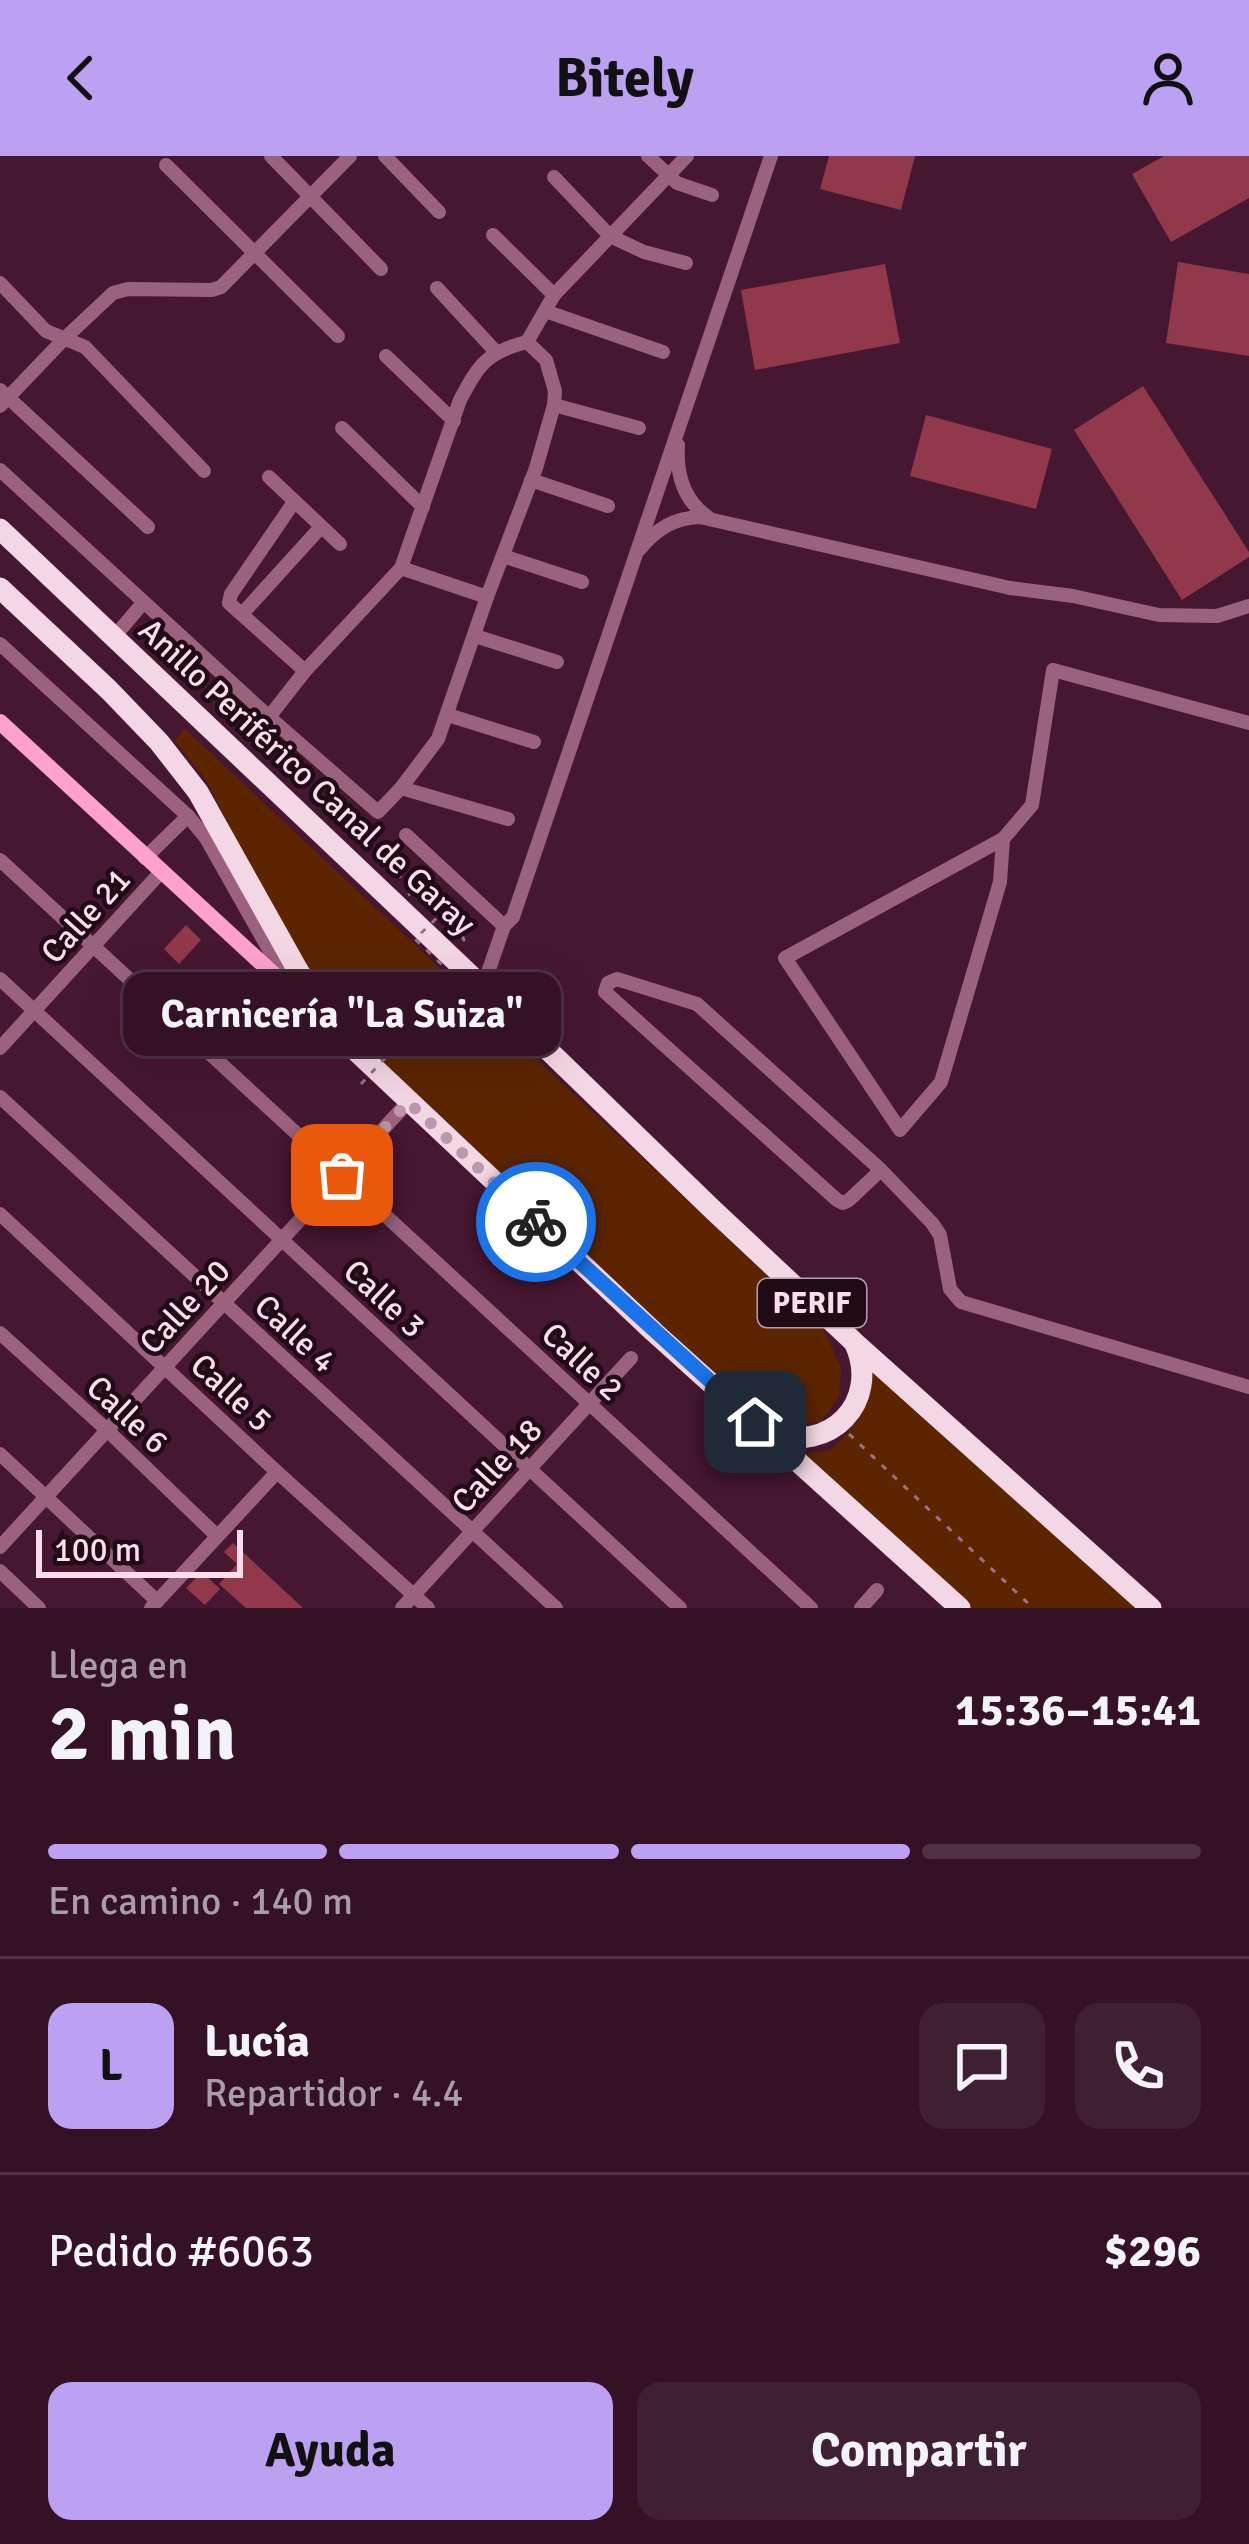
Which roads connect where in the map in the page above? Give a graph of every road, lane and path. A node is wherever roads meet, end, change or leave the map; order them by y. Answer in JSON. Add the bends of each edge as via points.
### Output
{"nodes":[{"id":1,"x":271,"y":156,"type":"edge"},
{"id":2,"x":350,"y":156,"type":"edge"},
{"id":3,"x":385,"y":156,"type":"edge"},
{"id":4,"x":648,"y":156,"type":"edge"},
{"id":5,"x":687,"y":156,"type":"edge"},
{"id":6,"x":771,"y":156,"type":"edge"},
{"id":7,"x":166,"y":165,"type":"dead end"},
{"id":8,"x":668,"y":174,"type":"junction"},
{"id":9,"x":554,"y":178,"type":"dead end"},
{"id":10,"x":712,"y":195,"type":"dead end"},
{"id":11,"x":311,"y":196,"type":"junction"},
{"id":12,"x":439,"y":212,"type":"dead end"},
{"id":13,"x":493,"y":235,"type":"dead end"},
{"id":14,"x":610,"y":236,"type":"junction"},
{"id":15,"x":254,"y":253,"type":"junction"},
{"id":16,"x":686,"y":263,"type":"dead end"},
{"id":17,"x":381,"y":269,"type":"dead end"},
{"id":18,"x":0,"y":283,"type":"edge"},
{"id":19,"x":437,"y":288,"type":"dead end"},
{"id":20,"x":554,"y":295,"type":"junction"},
{"id":21,"x":545,"y":310,"type":"junction"},
{"id":22,"x":338,"y":336,"type":"dead end"},
{"id":23,"x":65,"y":338,"type":"junction"},
{"id":24,"x":527,"y":342,"type":"junction"},
{"id":25,"x":496,"y":352,"type":"junction"},
{"id":26,"x":663,"y":352,"type":"dead end"},
{"id":27,"x":386,"y":356,"type":"dead end"},
{"id":28,"x":3,"y":398,"type":"edge"},
{"id":29,"x":554,"y":405,"type":"junction"},
{"id":30,"x":454,"y":421,"type":"junction"},
{"id":31,"x":681,"y":422,"type":"junction"},
{"id":32,"x":342,"y":428,"type":"dead end"},
{"id":33,"x":639,"y":428,"type":"dead end"},
{"id":34,"x":0,"y":470,"type":"edge"},
{"id":35,"x":204,"y":471,"type":"dead end"},
{"id":36,"x":269,"y":477,"type":"dead end"},
{"id":37,"x":531,"y":480,"type":"junction"},
{"id":38,"x":294,"y":502,"type":"junction"},
{"id":39,"x":608,"y":506,"type":"dead end"},
{"id":40,"x":423,"y":507,"type":"junction"},
{"id":41,"x":710,"y":518,"type":"junction"},
{"id":42,"x":148,"y":526,"type":"dead end"},
{"id":43,"x":321,"y":527,"type":"junction"},
{"id":44,"x":0,"y":530,"type":"edge"},
{"id":45,"x":340,"y":544,"type":"dead end"},
{"id":46,"x":503,"y":556,"type":"junction"},
{"id":47,"x":634,"y":559,"type":"junction"},
{"id":48,"x":401,"y":568,"type":"junction"},
{"id":49,"x":582,"y":582,"type":"dead end"},
{"id":50,"x":0,"y":588,"type":"edge"},
{"id":51,"x":487,"y":597,"type":"junction"},
{"id":52,"x":143,"y":603,"type":"junction"},
{"id":53,"x":1249,"y":606,"type":"edge"},
{"id":54,"x":242,"y":614,"type":"junction"},
{"id":55,"x":475,"y":636,"type":"junction"},
{"id":56,"x":114,"y":637,"type":"junction"},
{"id":57,"x":0,"y":644,"type":"edge"},
{"id":58,"x":557,"y":662,"type":"dead end"},
{"id":59,"x":305,"y":671,"type":"junction"},
{"id":60,"x":448,"y":715,"type":"junction"},
{"id":61,"x":268,"y":717,"type":"junction"},
{"id":62,"x":0,"y":722,"type":"edge"},
{"id":63,"x":1249,"y":723,"type":"edge"},
{"id":64,"x":534,"y":742,"type":"dead end"},
{"id":65,"x":401,"y":788,"type":"junction"},
{"id":66,"x":378,"y":812,"type":"junction"},
{"id":67,"x":188,"y":816,"type":"junction"},
{"id":68,"x":508,"y":819,"type":"dead end"},
{"id":69,"x":406,"y":835,"type":"dead end"},
{"id":70,"x":1004,"y":839,"type":"junction"},
{"id":71,"x":146,"y":858,"type":"junction"},
{"id":72,"x":0,"y":860,"type":"edge"},
{"id":73,"x":161,"y":872,"type":"junction"},
{"id":74,"x":415,"y":891,"type":"dead end"},
{"id":75,"x":429,"y":896,"type":"dead end"},
{"id":76,"x":444,"y":910,"type":"junction"},
{"id":77,"x":458,"y":925,"type":"dead end"},
{"id":78,"x":504,"y":926,"type":"junction"},
{"id":79,"x":93,"y":946,"type":"junction"},
{"id":80,"x":0,"y":979,"type":"edge"},
{"id":81,"x":484,"y":988,"type":"junction"},
{"id":82,"x":291,"y":989,"type":"junction"},
{"id":83,"x":34,"y":1010,"type":"junction"},
{"id":84,"x":336,"y":1032,"type":"junction"},
{"id":85,"x":0,"y":1048,"type":"edge"},
{"id":86,"x":362,"y":1084,"type":"dead end"},
{"id":87,"x":0,"y":1097,"type":"edge"},
{"id":88,"x":408,"y":1102,"type":"junction"},
{"id":89,"x":881,"y":1170,"type":"junction"},
{"id":90,"x":342,"y":1175,"type":"junction"},
{"id":91,"x":0,"y":1214,"type":"edge"},
{"id":92,"x":282,"y":1240,"type":"junction"},
{"id":93,"x":224,"y":1303,"type":"junction"},
{"id":94,"x":0,"y":1334,"type":"edge"},
{"id":95,"x":854,"y":1342,"type":"junction"},
{"id":96,"x":631,"y":1358,"type":"dead end"},
{"id":97,"x":166,"y":1366,"type":"junction"},
{"id":98,"x":1249,"y":1387,"type":"edge"},
{"id":99,"x":589,"y":1403,"type":"junction"},
{"id":100,"x":755,"y":1422,"type":"junction"},
{"id":101,"x":839,"y":1424,"type":"junction"},
{"id":102,"x":107,"y":1430,"type":"junction"},
{"id":103,"x":0,"y":1454,"type":"edge"},
{"id":104,"x":530,"y":1468,"type":"junction"},
{"id":105,"x":277,"y":1472,"type":"junction"},
{"id":106,"x":46,"y":1496,"type":"junction"},
{"id":107,"x":472,"y":1531,"type":"junction"},
{"id":108,"x":217,"y":1536,"type":"junction"},
{"id":109,"x":0,"y":1546,"type":"edge"},
{"id":110,"x":0,"y":1571,"type":"edge"},
{"id":111,"x":877,"y":1590,"type":"dead end"},
{"id":112,"x":414,"y":1595,"type":"junction"},
{"id":113,"x":154,"y":1605,"type":"edge"},
{"id":114,"x":40,"y":1608,"type":"edge"},
{"id":115,"x":402,"y":1608,"type":"edge"},
{"id":116,"x":428,"y":1608,"type":"edge"},
{"id":117,"x":556,"y":1608,"type":"edge"},
{"id":118,"x":680,"y":1608,"type":"edge"},
{"id":119,"x":812,"y":1608,"type":"edge"},
{"id":120,"x":861,"y":1608,"type":"edge"},
{"id":121,"x":959,"y":1608,"type":"edge"},
{"id":122,"x":1034,"y":1608,"type":"edge"},
{"id":123,"x":1150,"y":1608,"type":"edge"}],
"edges":[{"from":1,"to":11,"type":"street"},
{"from":2,"to":11,"type":"street"},
{"from":3,"to":12,"type":"street"},
{"from":4,"to":8,"type":"street"},
{"from":5,"to":8,"type":"street"},
{"from":6,"to":31,"type":"street"},
{"from":7,"to":15,"type":"street"},
{"from":8,"to":10,"type":"street"},
{"from":8,"to":14,"type":"street"},
{"from":9,"to":14,"type":"street"},
{"from":11,"to":15,"type":"street"},
{"from":11,"to":17,"type":"street"},
{"from":13,"to":20,"type":"street"},
{"from":14,"to":16,"type":"street"},
{"from":14,"to":20,"type":"street"},
{"from":15,"to":22,"type":"street"},
{"from":15,"to":23,"type":"street","via":[[217,289],[117,292]]},
{"from":18,"to":23,"type":"street","via":[[46,331]]},
{"from":19,"to":25,"type":"street"},
{"from":20,"to":21,"type":"street"},
{"from":21,"to":24,"type":"street"},
{"from":21,"to":26,"type":"street"},
{"from":23,"to":28,"type":"street"},
{"from":23,"to":35,"type":"street","via":[[85,347]]},
{"from":24,"to":25,"type":"street"},
{"from":24,"to":29,"type":"street","via":[[552,376]]},
{"from":25,"to":30,"type":"street","via":[[472,377]]},
{"from":27,"to":30,"type":"street"},
{"from":28,"to":42,"type":"street"},
{"from":29,"to":33,"type":"street"},
{"from":29,"to":37,"type":"street"},
{"from":30,"to":40,"type":"street"},
{"from":31,"to":41,"type":"street","via":[[681,480]]},
{"from":31,"to":47,"type":"street"},
{"from":32,"to":40,"type":"street"},
{"from":34,"to":52,"type":"street"},
{"from":36,"to":38,"type":"street"},
{"from":37,"to":39,"type":"street"},
{"from":37,"to":46,"type":"street"},
{"from":38,"to":43,"type":"street"},
{"from":38,"to":54,"type":"street","via":[[231,594],[229,603]]},
{"from":40,"to":48,"type":"street"},
{"from":41,"to":47,"type":"street","via":[[667,525]]},
{"from":41,"to":53,"type":"street","via":[[1159,615],[1217,616]]},
{"from":43,"to":45,"type":"street"},
{"from":43,"to":54,"type":"street"},
{"from":44,"to":56,"type":"highway","name":"Anillo Periférico Canal de Garay","number":"PERIF"},
{"from":46,"to":49,"type":"street"},
{"from":46,"to":51,"type":"street"},
{"from":47,"to":78,"type":"street"},
{"from":48,"to":51,"type":"street"},
{"from":48,"to":59,"type":"street"},
{"from":50,"to":84,"type":"highway","via":[[109,690],[198,792]]},
{"from":51,"to":55,"type":"street"},
{"from":52,"to":56,"type":"street"},
{"from":52,"to":61,"type":"street"},
{"from":54,"to":59,"type":"street"},
{"from":55,"to":58,"type":"street"},
{"from":55,"to":60,"type":"street"},
{"from":56,"to":81,"type":"highway","name":"Anillo Periférico Canal de Garay","number":"PERIF"},
{"from":57,"to":67,"type":"street"},
{"from":59,"to":61,"type":"street"},
{"from":60,"to":64,"type":"street"},
{"from":60,"to":65,"type":"street"},
{"from":61,"to":66,"type":"street"},
{"from":62,"to":71,"type":"main road"},
{"from":63,"to":70,"type":"street","via":[[1054,670],[1032,805]]},
{"from":65,"to":66,"type":"street"},
{"from":65,"to":68,"type":"street"},
{"from":66,"to":74,"type":"path","via":[[356,834]]},
{"from":67,"to":71,"type":"street"},
{"from":67,"to":82,"type":"street"},
{"from":69,"to":78,"type":"street"},
{"from":70,"to":70,"type":"street","via":[[785,958],[900,1130],[940,1082],[1000,882]]},
{"from":71,"to":73,"type":"main road"},
{"from":72,"to":79,"type":"street","name":"Calle 2"},
{"from":73,"to":79,"type":"street","name":"Calle 21"},
{"from":73,"to":82,"type":"main road"},
{"from":75,"to":76,"type":"path","bridge":true},
{"from":76,"to":77,"type":"path","bridge":true},
{"from":76,"to":86,"type":"path","bridge":true,"via":[[416,939],[458,980]]},
{"from":78,"to":81,"type":"street"},
{"from":79,"to":83,"type":"street","name":"Calle 21"},
{"from":79,"to":90,"type":"street","name":"Calle 2"},
{"from":80,"to":83,"type":"street","name":"Calle 3"},
{"from":81,"to":95,"type":"highway","name":"Anillo Periférico Canal de Garay","number":"PERIF"},
{"from":82,"to":84,"type":"main road"},
{"from":83,"to":85,"type":"street","name":"Calle 21"},
{"from":83,"to":92,"type":"street","name":"Calle 3"},
{"from":84,"to":88,"type":"highway"},
{"from":87,"to":93,"type":"street","name":"Calle 4"},
{"from":88,"to":90,"type":"street","name":"Calle 20"},
{"from":88,"to":100,"type":"highway"},
{"from":89,"to":89,"type":"street","via":[[697,1004],[608,982],[605,992],[837,1200],[849,1200]]},
{"from":89,"to":98,"type":"street","via":[[940,1235],[950,1289],[961,1302]]},
{"from":90,"to":92,"type":"street","name":"Calle 20"},
{"from":90,"to":99,"type":"street","name":"Calle 2"},
{"from":91,"to":97,"type":"street","name":"Calle 5"},
{"from":92,"to":93,"type":"street","name":"Calle 20"},
{"from":92,"to":104,"type":"street","name":"Calle 3"},
{"from":93,"to":97,"type":"street","name":"Calle 20"},
{"from":93,"to":107,"type":"street","name":"Calle 4"},
{"from":94,"to":102,"type":"street","name":"Calle 6"},
{"from":95,"to":101,"type":"highway","via":[[862,1385]]},
{"from":95,"to":123,"type":"highway","name":"Anillo Periférico Canal de Garay","number":"PERIF"},
{"from":96,"to":99,"type":"street","name":"Calle 18"},
{"from":97,"to":102,"type":"street","name":"Calle 20"},
{"from":97,"to":105,"type":"street","name":"Calle 5"},
{"from":99,"to":104,"type":"street","name":"Calle 18"},
{"from":99,"to":119,"type":"street","name":"Calle 2"},
{"from":100,"to":101,"type":"highway","via":[[797,1439]]},
{"from":100,"to":121,"type":"highway"},
{"from":101,"to":122,"type":"path"},
{"from":102,"to":106,"type":"street","name":"Calle 20"},
{"from":102,"to":108,"type":"street","name":"Calle 6"},
{"from":103,"to":106,"type":"street"},
{"from":104,"to":107,"type":"street","name":"Calle 18"},
{"from":104,"to":118,"type":"street","name":"Calle 3"},
{"from":105,"to":108,"type":"street"},
{"from":105,"to":112,"type":"street","name":"Calle 5"},
{"from":106,"to":109,"type":"street","name":"Calle 20"},
{"from":106,"to":113,"type":"street"},
{"from":107,"to":112,"type":"street","name":"Calle 18"},
{"from":107,"to":117,"type":"street","name":"Calle 4"},
{"from":108,"to":113,"type":"street"},
{"from":110,"to":114,"type":"street"},
{"from":111,"to":120,"type":"street"},
{"from":112,"to":115,"type":"street","name":"Calle 18"},
{"from":112,"to":116,"type":"street","name":"Calle 5"}]}
